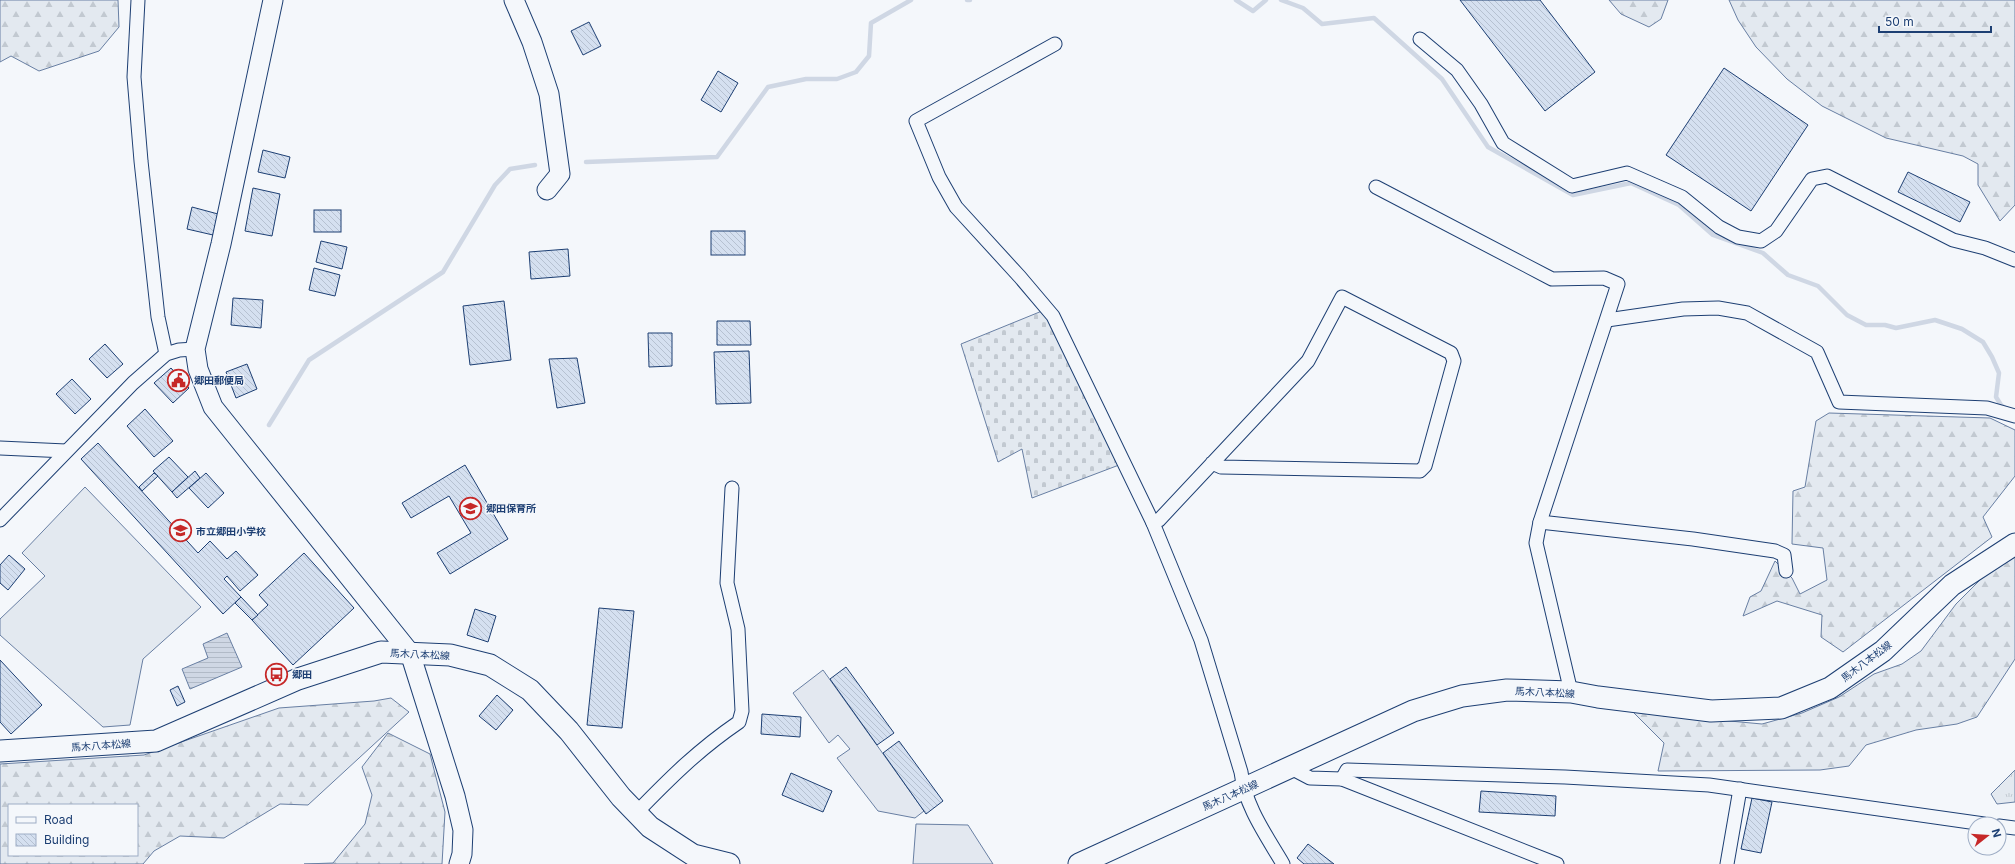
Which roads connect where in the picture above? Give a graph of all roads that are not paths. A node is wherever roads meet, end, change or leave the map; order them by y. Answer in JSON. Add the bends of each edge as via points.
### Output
{"nodes":[{"id":1,"x":138,"y":0,"type":"edge"},
{"id":2,"x":273,"y":0,"type":"edge"},
{"id":3,"x":514,"y":0,"type":"edge"},
{"id":4,"x":1420,"y":39,"type":"dead end"},
{"id":5,"x":1056,"y":44,"type":"dead end"},
{"id":6,"x":1376,"y":187,"type":"dead end"},
{"id":7,"x":547,"y":190,"type":"dead end"},
{"id":8,"x":2015,"y":260,"type":"edge"},
{"id":9,"x":1607,"y":320,"type":"junction"},
{"id":10,"x":195,"y":349,"type":"junction"},
{"id":11,"x":166,"y":354,"type":"junction"},
{"id":12,"x":2015,"y":416,"type":"edge"},
{"id":13,"x":0,"y":448,"type":"edge"},
{"id":14,"x":66,"y":451,"type":"junction"},
{"id":15,"x":1212,"y":463,"type":"junction"},
{"id":16,"x":732,"y":488,"type":"dead end"},
{"id":17,"x":0,"y":520,"type":"edge"},
{"id":18,"x":1540,"y":522,"type":"junction"},
{"id":19,"x":1153,"y":523,"type":"junction"},
{"id":20,"x":2015,"y":544,"type":"edge"},
{"id":21,"x":1786,"y":571,"type":"dead end"},
{"id":22,"x":410,"y":653,"type":"junction"},
{"id":23,"x":1571,"y":692,"type":"junction"},
{"id":24,"x":0,"y":751,"type":"edge"},
{"id":25,"x":1291,"y":768,"type":"junction"},
{"id":26,"x":1342,"y":779,"type":"junction"},
{"id":27,"x":1243,"y":788,"type":"junction"},
{"id":28,"x":1740,"y":789,"type":"junction"},
{"id":29,"x":636,"y":813,"type":"junction"},
{"id":30,"x":1967,"y":822,"type":"edge"},
{"id":31,"x":459,"y":864,"type":"edge"},
{"id":32,"x":729,"y":864,"type":"edge"},
{"id":33,"x":1079,"y":864,"type":"edge"},
{"id":34,"x":1283,"y":864,"type":"edge"},
{"id":35,"x":1557,"y":864,"type":"edge"},
{"id":36,"x":1726,"y":864,"type":"edge"}],
"edges":[{"from":1,"to":11,"type":"street","via":[[134,77],[158,317]]},
{"from":2,"to":10,"type":"street","via":[[221,244]]},
{"from":3,"to":7,"type":"street","via":[[532,42],[549,94],[560,174]]},
{"from":4,"to":8,"type":"street","via":[[1457,70],[1481,104],[1503,143],[1572,186],[1627,173],[1682,197],[1719,227],[1738,237],[1761,241],[1776,231],[1812,179],[1827,176],[1953,240]]},
{"from":5,"to":19,"type":"street","via":[[916,120],[939,177],[956,207],[1053,316]]},
{"from":6,"to":9,"type":"street","via":[[1552,279],[1604,278],[1618,284]]},
{"from":9,"to":12,"type":"street","via":[[1683,309],[1718,308],[1747,314],[1817,352],[1839,402],[1987,408]]},
{"from":9,"to":18,"type":"street"},
{"from":10,"to":11,"type":"street"},
{"from":10,"to":22,"type":"street","via":[[198,369],[213,407]]},
{"from":11,"to":14,"type":"street","via":[[133,383]]},
{"from":13,"to":14,"type":"street"},
{"from":14,"to":17,"type":"street"},
{"from":15,"to":15,"type":"street","via":[[1308,361],[1342,297],[1451,353],[1454,361],[1425,466],[1420,471],[1221,468]]},
{"from":15,"to":19,"type":"street","via":[[1159,520]]},
{"from":16,"to":29,"type":"street","via":[[727,584],[738,629],[742,711],[739,722],[708,743],[681,766]]},
{"from":18,"to":21,"type":"street","via":[[1775,551],[1784,555]]},
{"from":18,"to":23,"type":"street","via":[[1536,543]]},
{"from":19,"to":27,"type":"street","via":[[1201,640],[1241,772]]},
{"from":20,"to":23,"type":"main road","name":"馬木八本松線","via":[[1952,584],[1883,650],[1836,684],[1780,708],[1712,711]]},
{"from":22,"to":24,"type":"main road","name":"馬木八本松線","via":[[381,652],[298,680],[156,741]]},
{"from":22,"to":29,"type":"main road","name":"馬木八本松線","via":[[450,655],[490,665],[530,690],[569,731],[621,798]]},
{"from":22,"to":31,"type":"street","via":[[455,796],[463,830]]},
{"from":23,"to":25,"type":"main road","name":"馬木八本松線","via":[[1507,690],[1462,696],[1413,711]]},
{"from":25,"to":26,"type":"street","via":[[1310,778]]},
{"from":25,"to":27,"type":"main road","name":"馬木八本松線"},
{"from":26,"to":28,"type":"street","via":[[1347,770],[1564,777]]},
{"from":26,"to":35,"type":"street"},
{"from":27,"to":33,"type":"main road","name":"馬木八本松線"},
{"from":27,"to":34,"type":"street","via":[[1257,820]]},
{"from":28,"to":30,"type":"street"},
{"from":28,"to":36,"type":"street"},
{"from":29,"to":32,"type":"main road","name":"馬木八本松線","via":[[650,827],[693,855]]}]}
